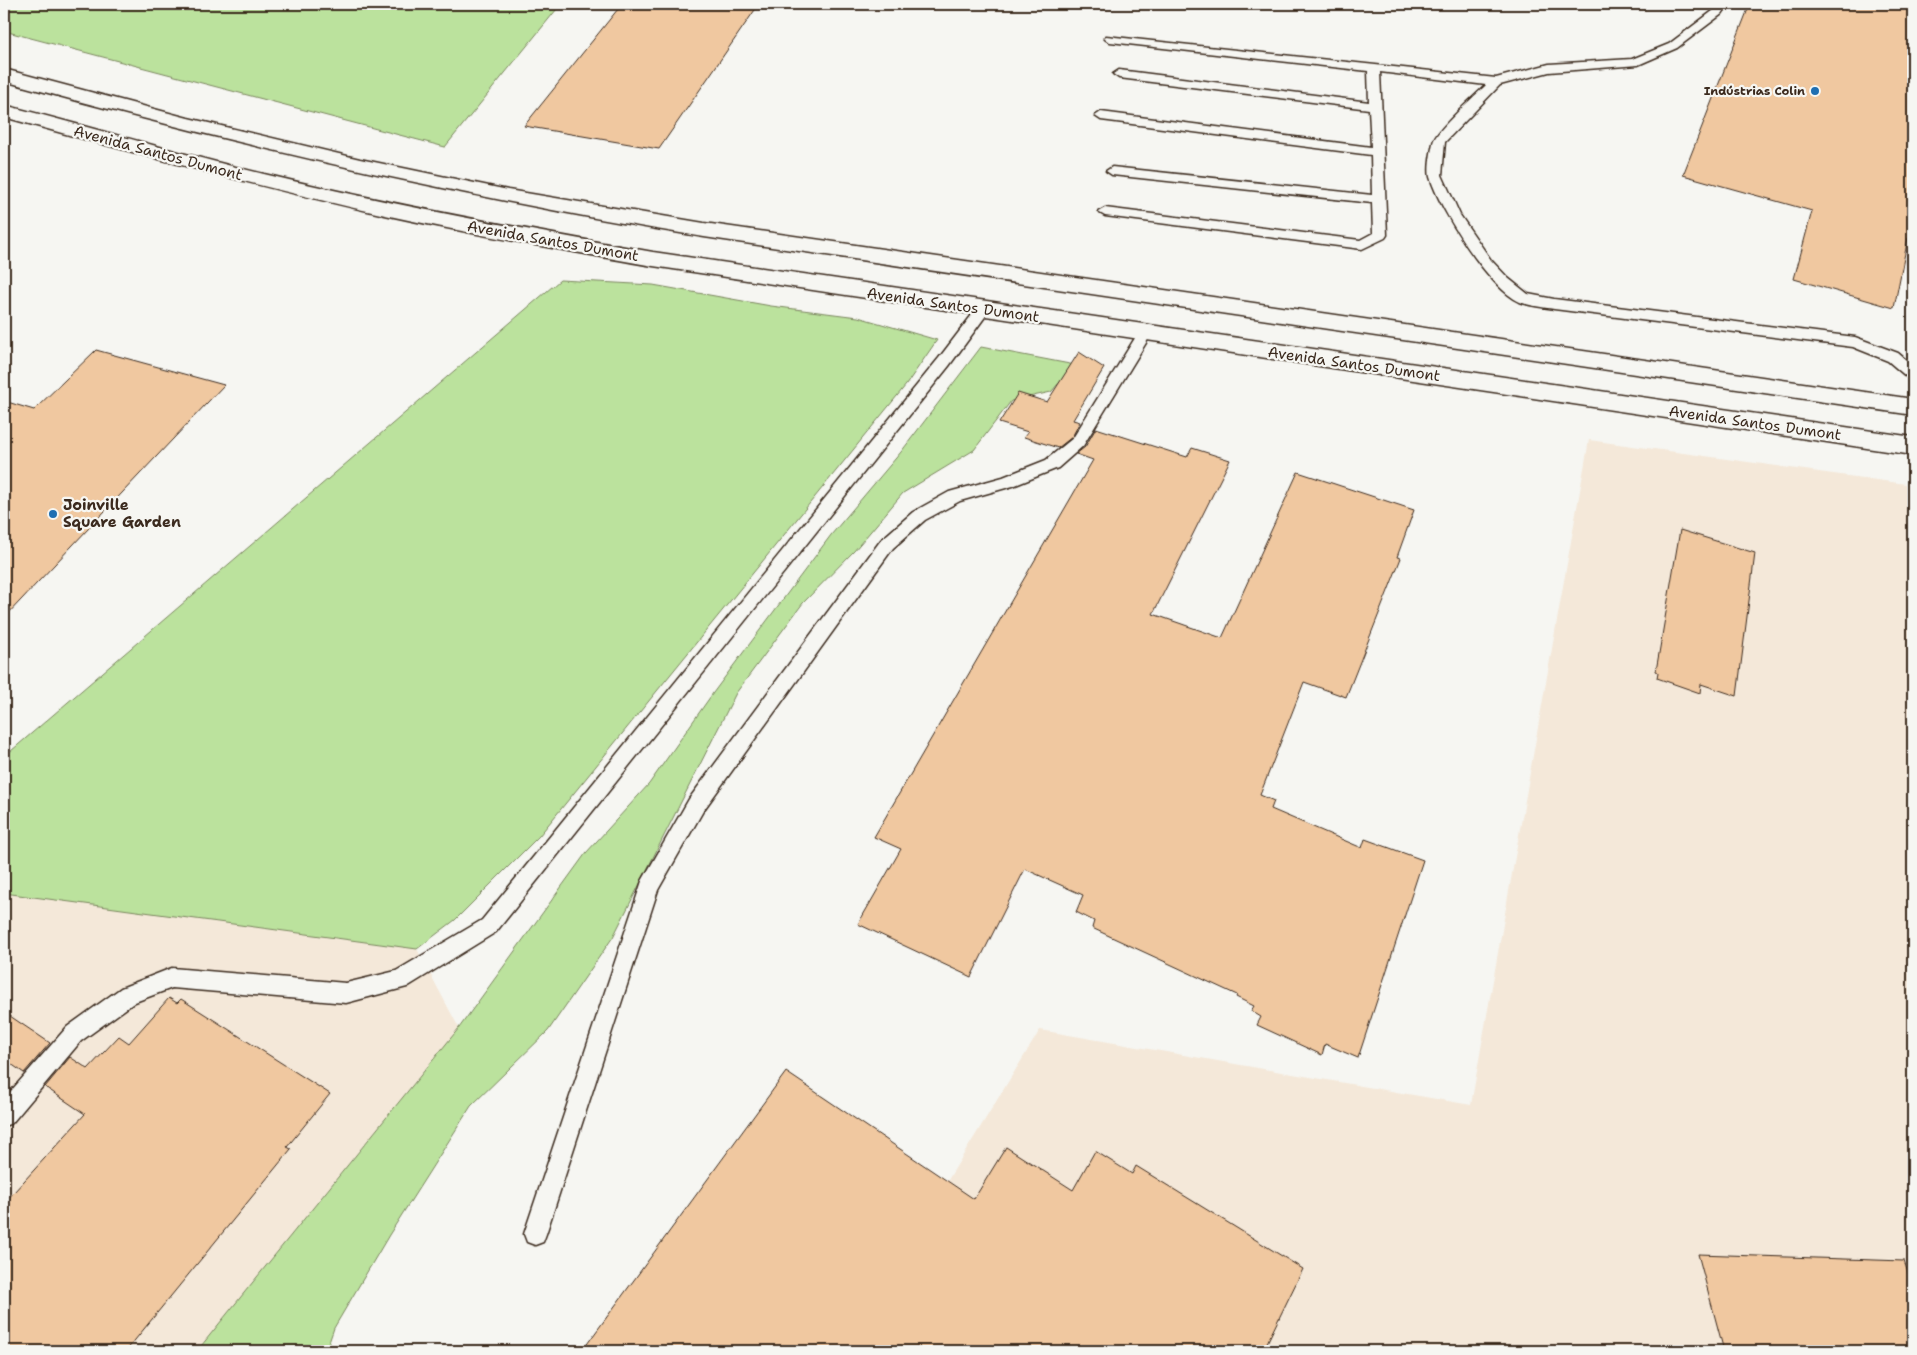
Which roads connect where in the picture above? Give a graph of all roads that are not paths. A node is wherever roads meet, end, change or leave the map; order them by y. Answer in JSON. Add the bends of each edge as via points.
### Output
{"nodes":[{"id":1,"x":1723,"y":4,"type":"edge"},
{"id":2,"x":1110,"y":38,"type":"dead end"},
{"id":3,"x":1374,"y":68,"type":"junction"},
{"id":4,"x":1119,"y":74,"type":"dead end"},
{"id":5,"x":4,"y":75,"type":"edge"},
{"id":6,"x":1496,"y":82,"type":"junction"},
{"id":7,"x":1375,"y":106,"type":"junction"},
{"id":8,"x":4,"y":111,"type":"edge"},
{"id":9,"x":1101,"y":116,"type":"dead end"},
{"id":10,"x":1377,"y":152,"type":"junction"},
{"id":11,"x":1112,"y":171,"type":"dead end"},
{"id":12,"x":1378,"y":200,"type":"junction"},
{"id":13,"x":1105,"y":212,"type":"dead end"},
{"id":14,"x":984,"y":310,"type":"junction"},
{"id":15,"x":1145,"y":333,"type":"junction"},
{"id":16,"x":1913,"y":374,"type":"edge"},
{"id":17,"x":1913,"y":407,"type":"edge"},
{"id":18,"x":1913,"y":446,"type":"edge"},
{"id":19,"x":4,"y":1115,"type":"edge"},
{"id":20,"x":535,"y":1234,"type":"dead end"}],
"edges":[{"from":1,"to":6,"type":"lane","via":[[1718,12],[1673,46],[1634,62],[1549,68]]},
{"from":2,"to":3,"type":"lane"},
{"from":3,"to":6,"type":"lane"},
{"from":3,"to":7,"type":"lane"},
{"from":4,"to":7,"type":"lane"},
{"from":5,"to":17,"type":"main road","via":[[286,149],[593,212]]},
{"from":6,"to":16,"type":"lane","via":[[1439,141],[1436,175],[1453,215],[1486,263],[1524,298],[1855,342],[1893,357]]},
{"from":7,"to":10,"type":"lane"},
{"from":8,"to":14,"type":"main road","name":"Avenida Santos Dumont","via":[[227,172],[487,230]]},
{"from":9,"to":10,"type":"lane"},
{"from":10,"to":12,"type":"lane"},
{"from":11,"to":12,"type":"lane"},
{"from":12,"to":13,"type":"lane","via":[[1380,235],[1362,245]]},
{"from":14,"to":15,"type":"main road","name":"Avenida Santos Dumont"},
{"from":14,"to":19,"type":"lane","via":[[489,926],[400,980],[346,994],[172,978],[128,995],[74,1034]]},
{"from":15,"to":18,"type":"main road","name":"Avenida Santos Dumont"},
{"from":15,"to":20,"type":"lane","via":[[1078,442],[1052,464],[1007,482],[955,496],[918,516],[887,544],[696,805],[649,887]]}]}
